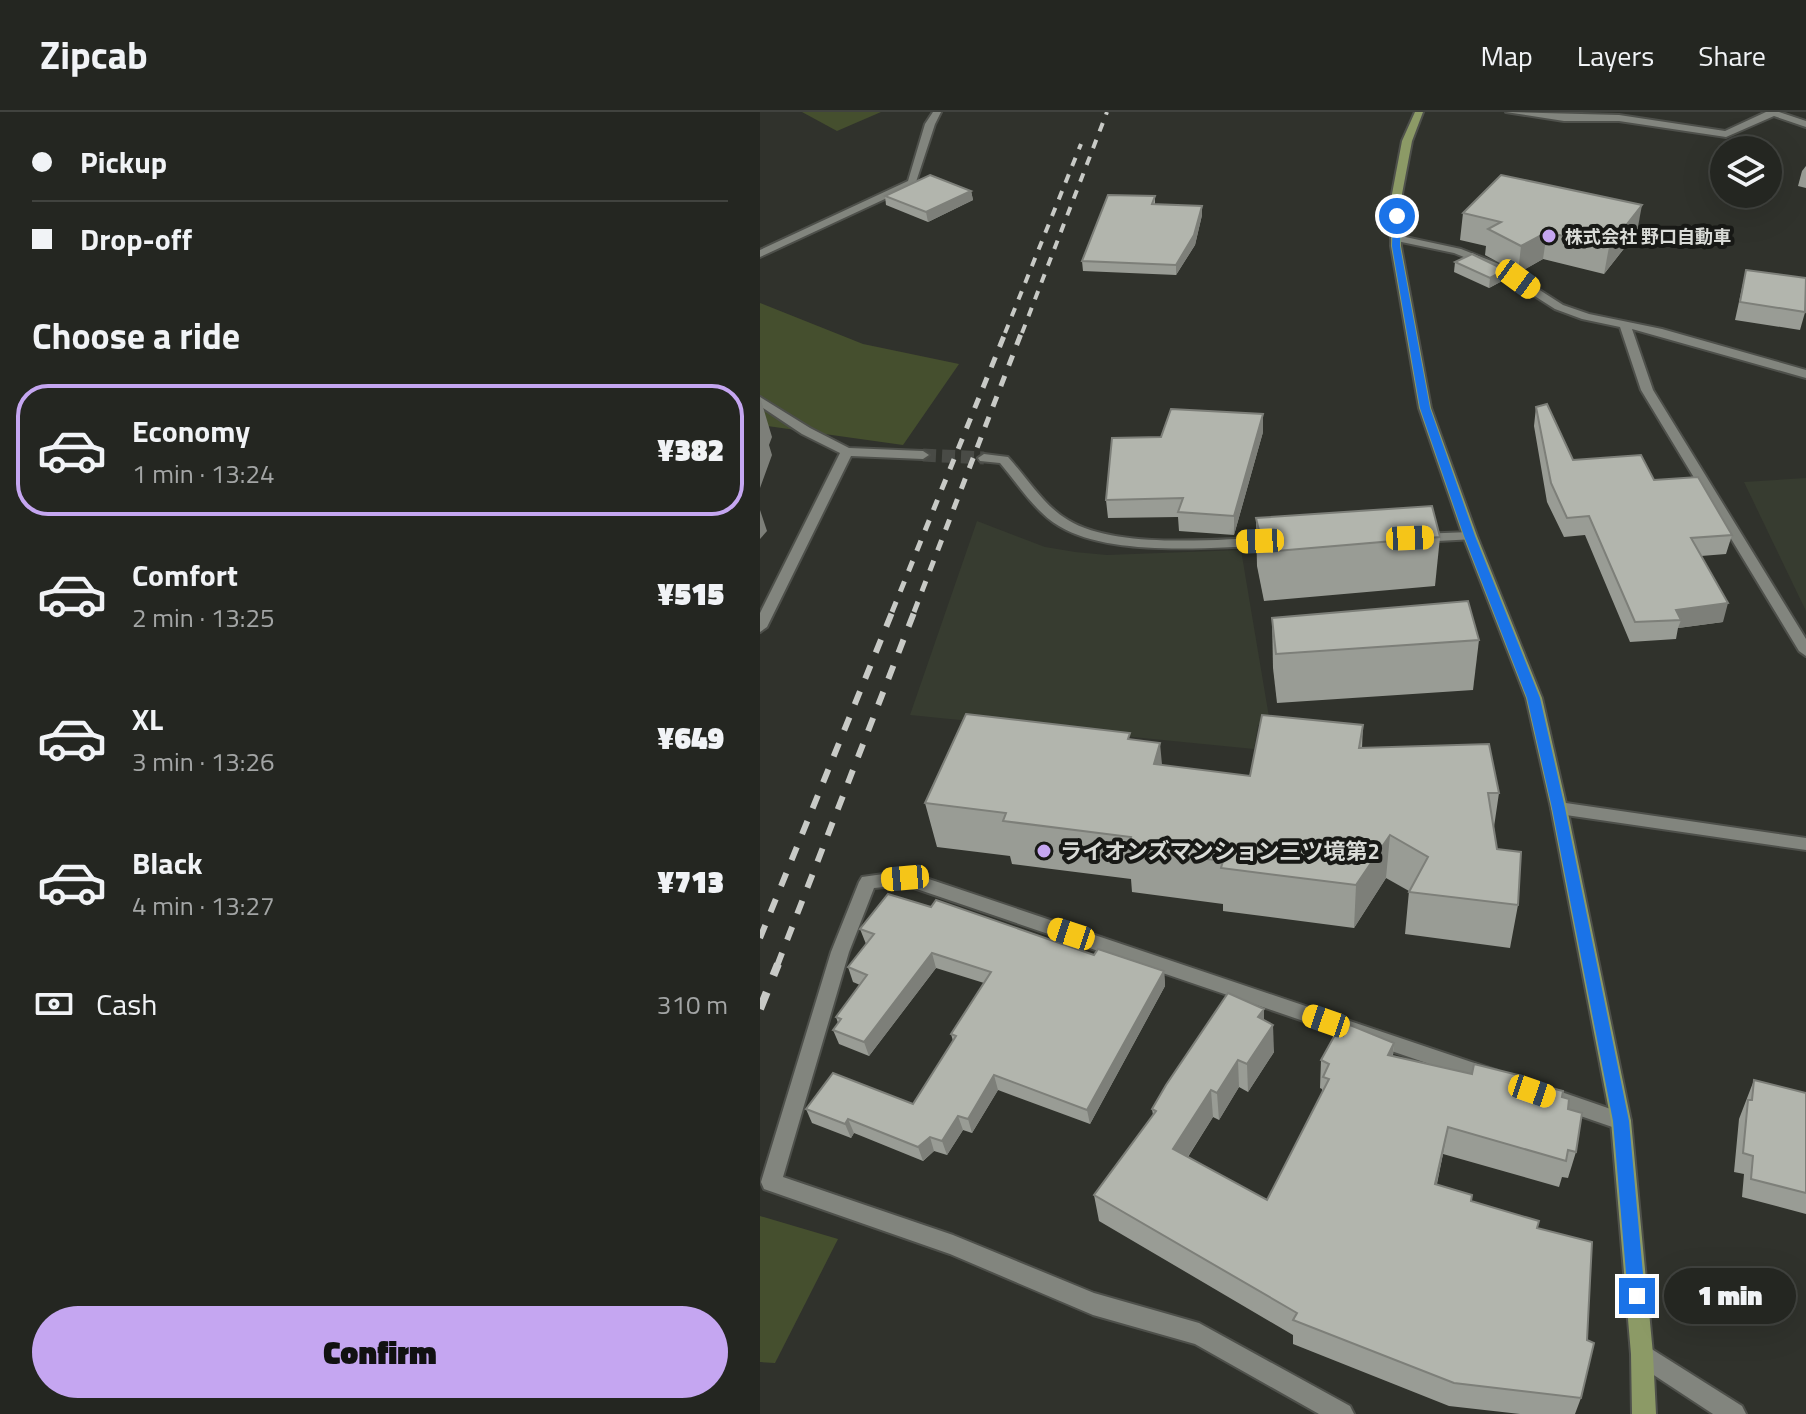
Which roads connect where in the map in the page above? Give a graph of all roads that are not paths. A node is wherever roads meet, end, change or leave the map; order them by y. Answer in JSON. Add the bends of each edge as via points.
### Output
{"nodes":[{"id":1,"x":937,"y":112,"type":"edge"},
{"id":2,"x":1419,"y":112,"type":"edge"},
{"id":3,"x":1510,"y":112,"type":"edge"},
{"id":4,"x":1772,"y":113,"type":"edge"},
{"id":5,"x":1806,"y":124,"type":"edge"},
{"id":6,"x":1396,"y":238,"type":"junction"},
{"id":7,"x":760,"y":254,"type":"edge"},
{"id":8,"x":1625,"y":325,"type":"junction"},
{"id":9,"x":1806,"y":374,"type":"edge"},
{"id":10,"x":760,"y":401,"type":"edge"},
{"id":11,"x":847,"y":452,"type":"junction"},
{"id":12,"x":923,"y":455,"type":"tunnel mouth"},
{"id":13,"x":984,"y":458,"type":"tunnel mouth"},
{"id":14,"x":1470,"y":536,"type":"junction"},
{"id":15,"x":1407,"y":538,"type":"edge"},
{"id":16,"x":1296,"y":540,"type":"edge"},
{"id":17,"x":760,"y":627,"type":"edge"},
{"id":18,"x":1806,"y":651,"type":"edge"},
{"id":19,"x":1559,"y":808,"type":"junction"},
{"id":20,"x":1806,"y":844,"type":"edge"},
{"id":21,"x":1503,"y":1081,"type":"edge"},
{"id":22,"x":1532,"y":1091,"type":"edge"},
{"id":23,"x":1621,"y":1121,"type":"junction"},
{"id":24,"x":1642,"y":1354,"type":"junction"},
{"id":25,"x":1342,"y":1414,"type":"edge"},
{"id":26,"x":1644,"y":1414,"type":"edge"},
{"id":27,"x":1734,"y":1414,"type":"edge"}],
"edges":[{"from":1,"to":7,"type":"street","via":[[912,183]]},
{"from":2,"to":6,"type":"street","via":[[1404,155]]},
{"from":3,"to":4,"type":"street","via":[[1619,118],[1726,134]]},
{"from":4,"to":5,"type":"street"},
{"from":6,"to":8,"type":"street","via":[[1457,251],[1495,266],[1559,307]]},
{"from":6,"to":14,"type":"street","via":[[1425,408]]},
{"from":8,"to":9,"type":"street"},
{"from":8,"to":18,"type":"street","via":[[1647,390]]},
{"from":10,"to":11,"type":"street"},
{"from":11,"to":12,"type":"street"},
{"from":11,"to":17,"type":"street"},
{"from":13,"to":16,"type":"street","via":[[1004,460],[1063,524],[1109,540]]},
{"from":14,"to":15,"type":"street"},
{"from":14,"to":19,"type":"street","via":[[1534,698]]},
{"from":19,"to":20,"type":"street"},
{"from":19,"to":23,"type":"street"},
{"from":21,"to":25,"type":"street","via":[[905,878],[868,882],[840,952],[771,1182],[953,1245],[1093,1304],[1199,1334]]},
{"from":22,"to":23,"type":"street"},
{"from":23,"to":24,"type":"street"},
{"from":24,"to":26,"type":"street"},
{"from":24,"to":27,"type":"street"}]}
